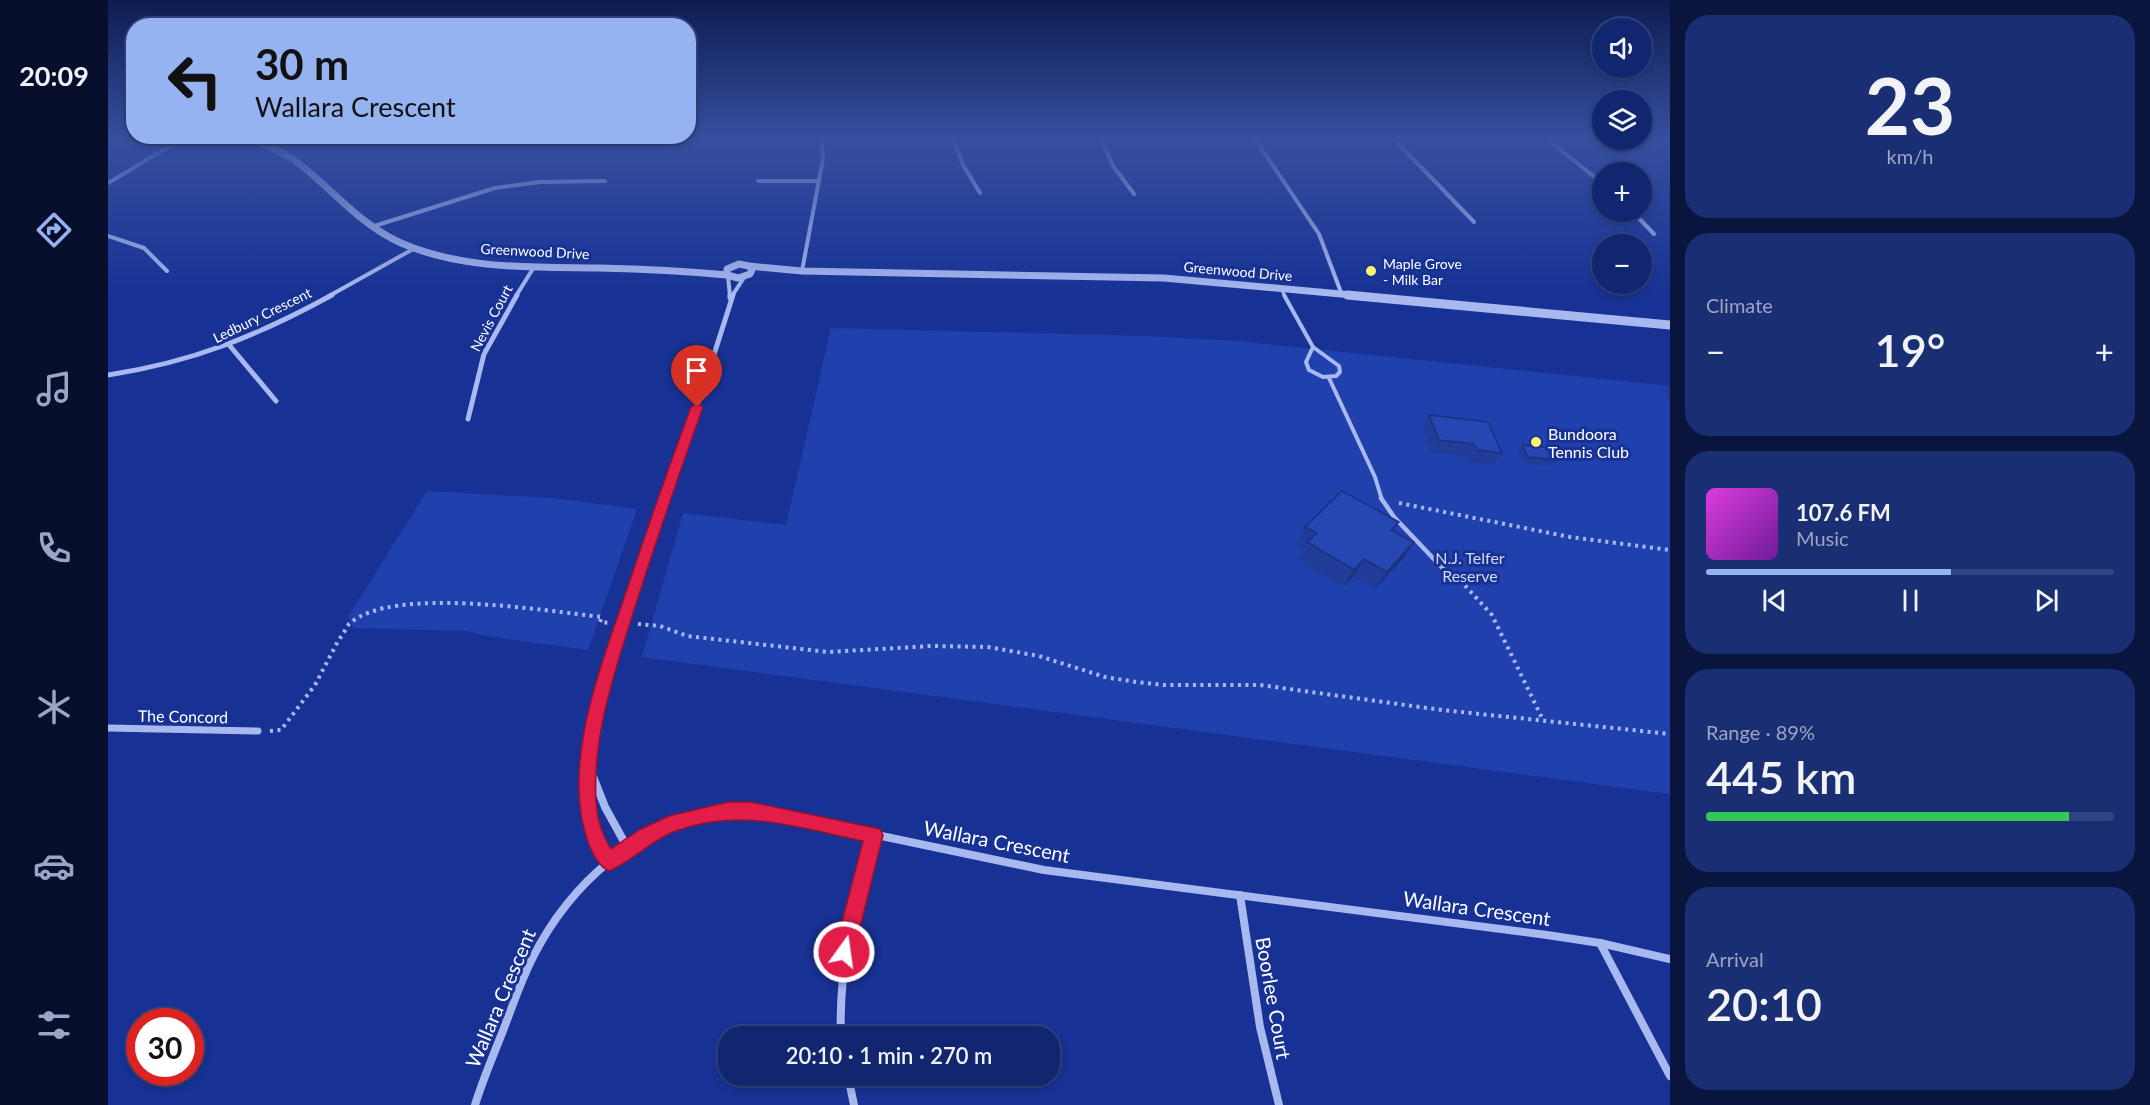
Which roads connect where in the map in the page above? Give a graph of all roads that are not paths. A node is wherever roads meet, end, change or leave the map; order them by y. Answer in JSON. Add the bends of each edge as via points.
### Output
{"nodes":[{"id":1,"x":329,"y":191,"type":"edge"},
{"id":2,"x":487,"y":191,"type":"edge"},
{"id":3,"x":817,"y":191,"type":"edge"},
{"id":4,"x":1131,"y":191,"type":"edge"},
{"id":5,"x":1290,"y":191,"type":"edge"},
{"id":6,"x":1444,"y":191,"type":"edge"},
{"id":7,"x":1134,"y":194,"type":"dead end"},
{"id":8,"x":1474,"y":222,"type":"dead end"},
{"id":9,"x":1643,"y":222,"type":"edge"},
{"id":10,"x":371,"y":227,"type":"junction"},
{"id":11,"x":1654,"y":234,"type":"dead end"},
{"id":12,"x":108,"y":236,"type":"edge"},
{"id":13,"x":415,"y":248,"type":"junction"},
{"id":14,"x":732,"y":266,"type":"junction"},
{"id":15,"x":749,"y":266,"type":"junction"},
{"id":16,"x":534,"y":267,"type":"junction"},
{"id":17,"x":673,"y":270,"type":"junction"},
{"id":18,"x":167,"y":271,"type":"dead end"},
{"id":19,"x":802,"y":272,"type":"junction"},
{"id":20,"x":728,"y":275,"type":"junction"},
{"id":21,"x":746,"y":276,"type":"junction"},
{"id":22,"x":1281,"y":289,"type":"junction"},
{"id":23,"x":1342,"y":295,"type":"junction"},
{"id":24,"x":730,"y":299,"type":"junction"},
{"id":25,"x":1670,"y":326,"type":"edge"},
{"id":26,"x":230,"y":346,"type":"junction"},
{"id":27,"x":1313,"y":347,"type":"junction"},
{"id":28,"x":108,"y":375,"type":"edge"},
{"id":29,"x":1329,"y":378,"type":"junction"},
{"id":30,"x":276,"y":400,"type":"dead end"},
{"id":31,"x":468,"y":419,"type":"dead end"},
{"id":32,"x":1450,"y":576,"type":"road end"},
{"id":33,"x":108,"y":728,"type":"edge"},
{"id":34,"x":258,"y":731,"type":"road end"},
{"id":35,"x":589,"y":765,"type":"junction"},
{"id":36,"x":874,"y":835,"type":"junction"},
{"id":37,"x":627,"y":847,"type":"junction"},
{"id":38,"x":609,"y":862,"type":"junction"},
{"id":39,"x":1240,"y":895,"type":"junction"},
{"id":40,"x":1600,"y":943,"type":"junction"},
{"id":41,"x":1670,"y":959,"type":"edge"},
{"id":42,"x":841,"y":1026,"type":"edge"},
{"id":43,"x":1670,"y":1076,"type":"edge"},
{"id":44,"x":850,"y":1086,"type":"edge"},
{"id":45,"x":475,"y":1105,"type":"edge"},
{"id":46,"x":854,"y":1105,"type":"edge"},
{"id":47,"x":1279,"y":1105,"type":"edge"}],
"edges":[{"from":1,"to":10,"type":"street","name":"Greenwood Drive"},
{"from":2,"to":10,"type":"street"},
{"from":3,"to":19,"type":"street"},
{"from":4,"to":7,"type":"street"},
{"from":5,"to":23,"type":"street","via":[[1319,234]]},
{"from":6,"to":8,"type":"street"},
{"from":9,"to":11,"type":"street"},
{"from":10,"to":13,"type":"street","name":"Greenwood Drive"},
{"from":12,"to":18,"type":"street","via":[[144,248]]},
{"from":13,"to":16,"type":"street","name":"Greenwood Drive","via":[[474,261]]},
{"from":13,"to":26,"type":"street","name":"Ledbury Crescent"},
{"from":14,"to":15,"type":"street","name":"Greenwood Drive"},
{"from":14,"to":17,"type":"street","name":"Greenwood Drive"},
{"from":14,"to":20,"type":"street","via":[[726,271]]},
{"from":15,"to":19,"type":"street","name":"Greenwood Drive"},
{"from":15,"to":21,"type":"street","via":[[752,270]]},
{"from":16,"to":17,"type":"street","name":"Greenwood Drive"},
{"from":16,"to":31,"type":"street","name":"Nevis Court","via":[[484,354]]},
{"from":17,"to":20,"type":"street","name":"Greenwood Drive"},
{"from":19,"to":21,"type":"street","name":"Greenwood Drive"},
{"from":19,"to":22,"type":"street","name":"Greenwood Drive","via":[[1139,277]]},
{"from":20,"to":21,"type":"street","name":"Greenwood Drive"},
{"from":20,"to":24,"type":"street"},
{"from":21,"to":24,"type":"street"},
{"from":22,"to":23,"type":"street","name":"Greenwood Drive"},
{"from":22,"to":27,"type":"lane"},
{"from":23,"to":25,"type":"street","name":"Greenwood Drive"},
{"from":24,"to":35,"type":"street","via":[[604,682]]},
{"from":26,"to":28,"type":"street","name":"Ledbury Crescent","via":[[179,362]]},
{"from":26,"to":30,"type":"street"},
{"from":27,"to":29,"type":"lane","via":[[1306,366],[1312,373]]},
{"from":27,"to":29,"type":"lane","via":[[1339,366],[1340,372]]},
{"from":29,"to":32,"type":"lane","via":[[1382,500]]},
{"from":33,"to":34,"type":"street","name":"The Concord"},
{"from":35,"to":37,"type":"street","via":[[605,807]]},
{"from":35,"to":38,"type":"street","via":[[587,802],[591,824]]},
{"from":36,"to":37,"type":"street","name":"Wallara Crescent","via":[[751,810],[728,811],[675,822]]},
{"from":36,"to":39,"type":"street","name":"Wallara Crescent","via":[[1044,870]]},
{"from":36,"to":42,"type":"street","via":[[844,952]]},
{"from":37,"to":38,"type":"street","name":"Wallara Crescent"},
{"from":38,"to":45,"type":"street","name":"Wallara Crescent","via":[[565,905],[545,934],[514,1000]]},
{"from":39,"to":40,"type":"street","name":"Wallara Crescent"},
{"from":39,"to":47,"type":"street","name":"Boorlee Court","via":[[1264,1058]]},
{"from":40,"to":41,"type":"street","name":"Wallara Crescent"},
{"from":40,"to":43,"type":"street"},
{"from":44,"to":46,"type":"street"}]}
